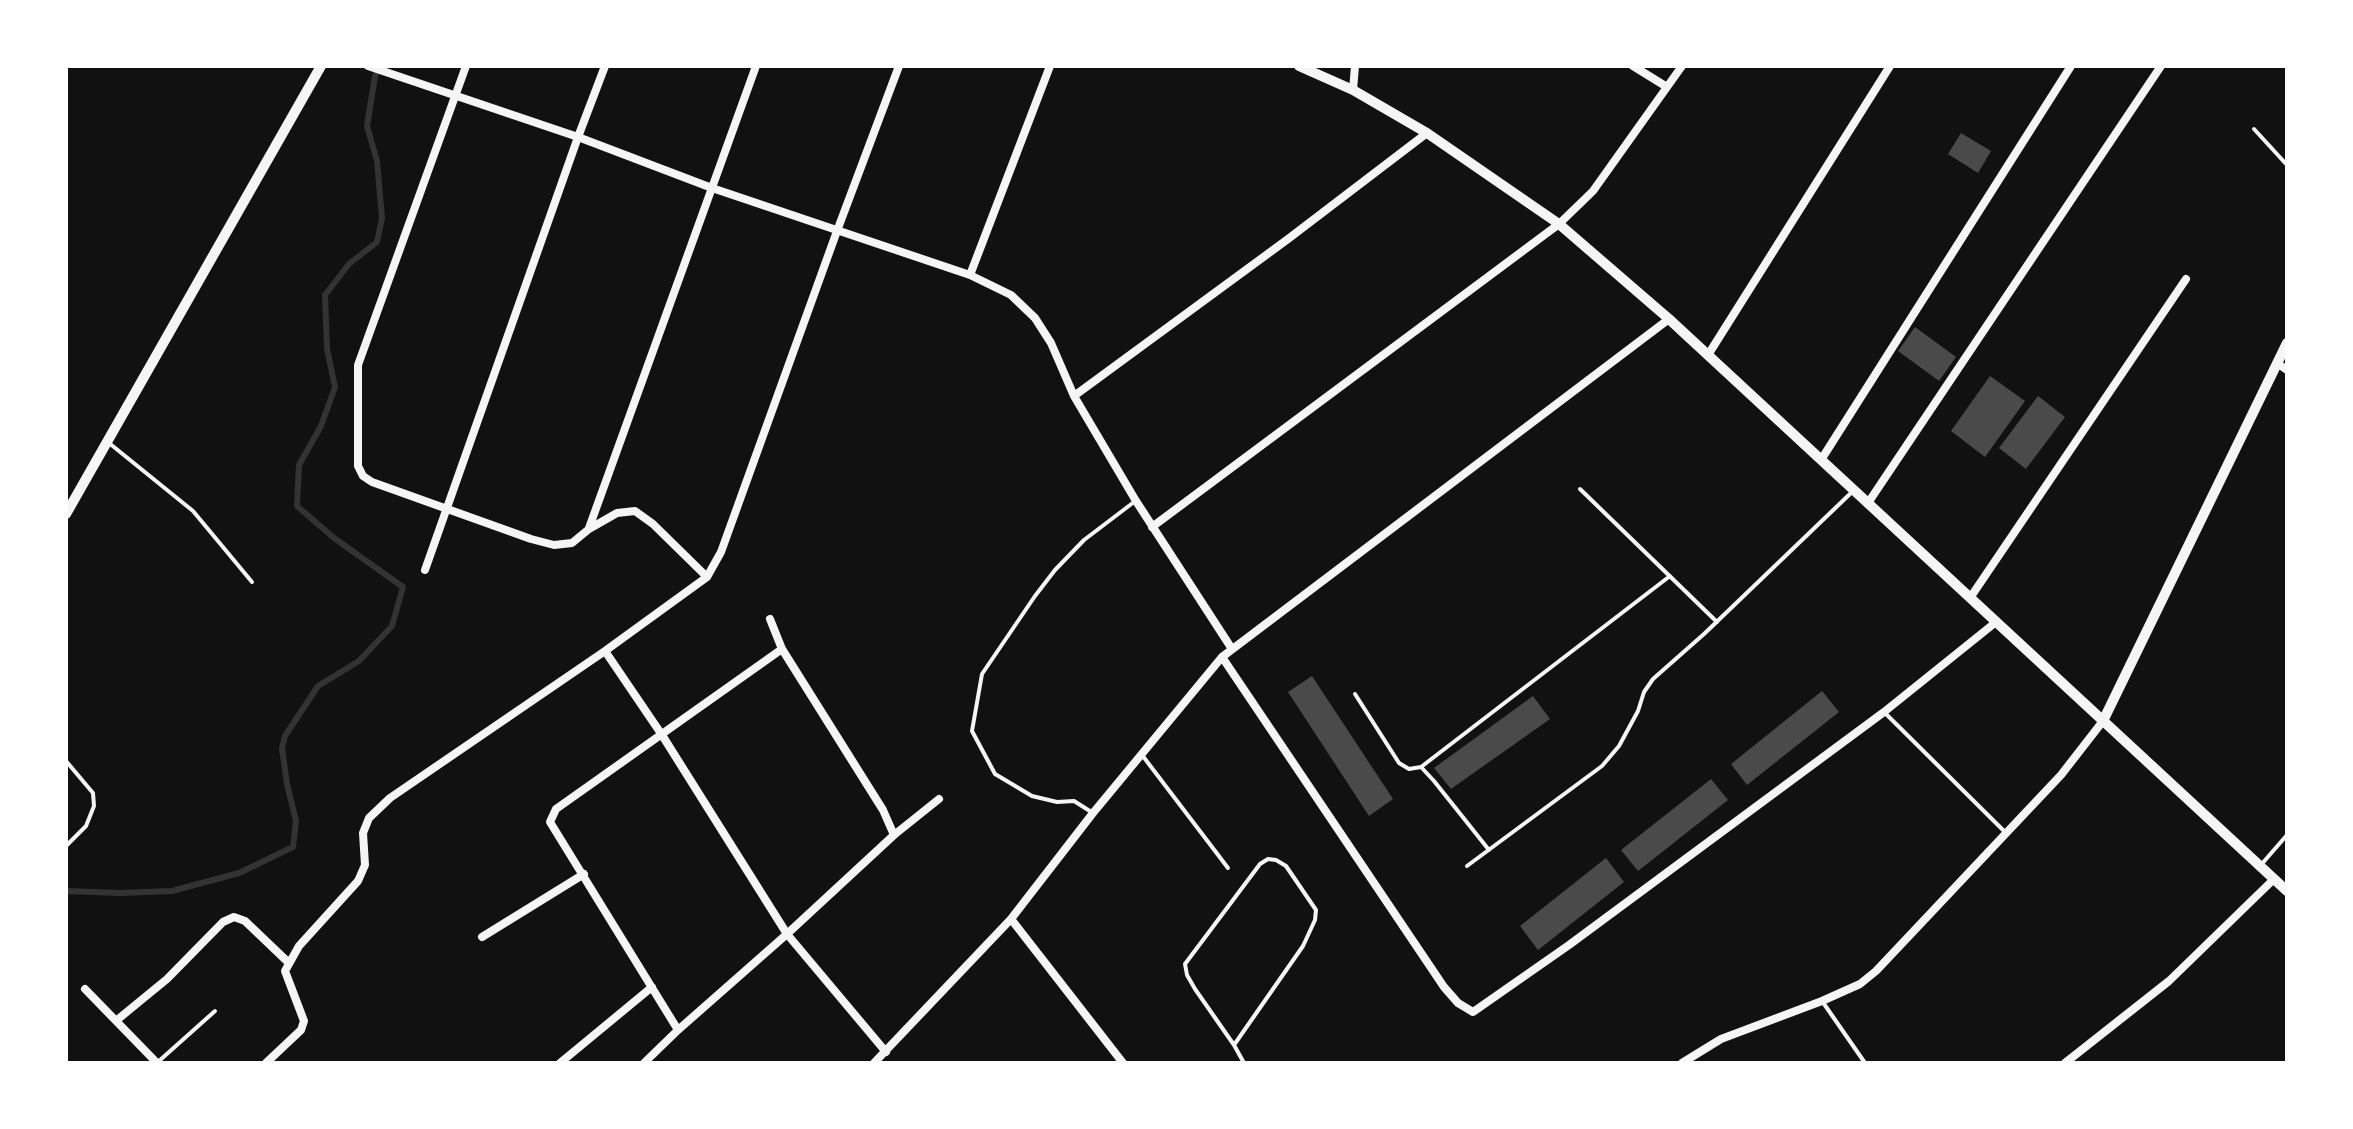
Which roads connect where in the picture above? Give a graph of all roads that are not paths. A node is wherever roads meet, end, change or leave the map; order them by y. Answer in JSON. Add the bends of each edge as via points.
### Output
{"nodes":[{"id":1,"x":321,"y":66,"type":"edge"},
{"id":2,"x":368,"y":66,"type":"edge"},
{"id":3,"x":466,"y":66,"type":"edge"},
{"id":4,"x":605,"y":66,"type":"edge"},
{"id":5,"x":756,"y":66,"type":"edge"},
{"id":6,"x":899,"y":66,"type":"edge"},
{"id":7,"x":1050,"y":66,"type":"edge"},
{"id":8,"x":1299,"y":66,"type":"edge"},
{"id":9,"x":1355,"y":66,"type":"edge"},
{"id":10,"x":1633,"y":66,"type":"edge"},
{"id":11,"x":1682,"y":66,"type":"edge"},
{"id":12,"x":1890,"y":66,"type":"edge"},
{"id":13,"x":2071,"y":66,"type":"edge"},
{"id":14,"x":2161,"y":66,"type":"edge"},
{"id":15,"x":1667,"y":87,"type":"junction"},
{"id":16,"x":1353,"y":90,"type":"junction"},
{"id":17,"x":455,"y":95,"type":"junction"},
{"id":18,"x":2254,"y":129,"type":"dead end"},
{"id":19,"x":1427,"y":133,"type":"junction"},
{"id":20,"x":578,"y":137,"type":"junction"},
{"id":21,"x":2287,"y":165,"type":"edge"},
{"id":22,"x":712,"y":188,"type":"junction"},
{"id":23,"x":1559,"y":224,"type":"junction"},
{"id":24,"x":837,"y":231,"type":"junction"},
{"id":25,"x":970,"y":275,"type":"junction"},
{"id":26,"x":2186,"y":279,"type":"dead end"},
{"id":27,"x":1669,"y":319,"type":"junction"},
{"id":28,"x":2287,"y":343,"type":"edge"},
{"id":29,"x":1708,"y":355,"type":"junction"},
{"id":30,"x":2277,"y":363,"type":"junction"},
{"id":31,"x":2287,"y":370,"type":"edge"},
{"id":32,"x":1074,"y":396,"type":"junction"},
{"id":33,"x":107,"y":442,"type":"junction"},
{"id":34,"x":1821,"y":460,"type":"junction"},
{"id":35,"x":1580,"y":489,"type":"dead end"},
{"id":36,"x":1854,"y":490,"type":"junction"},
{"id":37,"x":1136,"y":501,"type":"junction"},
{"id":38,"x":1868,"y":503,"type":"junction"},
{"id":39,"x":447,"y":508,"type":"junction"},
{"id":40,"x":66,"y":514,"type":"edge"},
{"id":41,"x":1152,"y":527,"type":"junction"},
{"id":42,"x":589,"y":529,"type":"junction"},
{"id":43,"x":425,"y":570,"type":"dead end"},
{"id":44,"x":1670,"y":576,"type":"junction"},
{"id":45,"x":707,"y":577,"type":"junction"},
{"id":46,"x":252,"y":582,"type":"dead end"},
{"id":47,"x":1970,"y":598,"type":"junction"},
{"id":48,"x":770,"y":619,"type":"dead end"},
{"id":49,"x":1717,"y":622,"type":"junction"},
{"id":50,"x":1996,"y":622,"type":"junction"},
{"id":51,"x":782,"y":649,"type":"junction"},
{"id":52,"x":1232,"y":649,"type":"junction"},
{"id":53,"x":605,"y":651,"type":"junction"},
{"id":54,"x":1222,"y":657,"type":"junction"},
{"id":55,"x":1355,"y":694,"type":"dead end"},
{"id":56,"x":1884,"y":712,"type":"junction"},
{"id":57,"x":2103,"y":721,"type":"junction"},
{"id":58,"x":662,"y":735,"type":"junction"},
{"id":59,"x":1142,"y":755,"type":"junction"},
{"id":60,"x":66,"y":761,"type":"edge"},
{"id":61,"x":1421,"y":767,"type":"junction"},
{"id":62,"x":939,"y":799,"type":"dead end"},
{"id":63,"x":1093,"y":813,"type":"junction"},
{"id":64,"x":2006,"y":833,"type":"junction"},
{"id":65,"x":894,"y":835,"type":"junction"},
{"id":66,"x":2287,"y":835,"type":"edge"},
{"id":67,"x":66,"y":846,"type":"edge"},
{"id":68,"x":1489,"y":850,"type":"junction"},
{"id":69,"x":1467,"y":866,"type":"dead end"},
{"id":70,"x":2260,"y":866,"type":"junction"},
{"id":71,"x":1228,"y":868,"type":"dead end"},
{"id":72,"x":584,"y":874,"type":"junction"},
{"id":73,"x":2274,"y":879,"type":"junction"},
{"id":74,"x":2287,"y":891,"type":"edge"},
{"id":75,"x":1011,"y":919,"type":"junction"},
{"id":76,"x":787,"y":934,"type":"junction"},
{"id":77,"x":482,"y":937,"type":"dead end"},
{"id":78,"x":289,"y":963,"type":"junction"},
{"id":79,"x":652,"y":987,"type":"junction"},
{"id":80,"x":85,"y":989,"type":"dead end"},
{"id":81,"x":1822,"y":1001,"type":"junction"},
{"id":82,"x":215,"y":1011,"type":"dead end"},
{"id":83,"x":117,"y":1020,"type":"junction"},
{"id":84,"x":678,"y":1030,"type":"junction"},
{"id":85,"x":1234,"y":1045,"type":"junction"},
{"id":86,"x":886,"y":1052,"type":"junction"},
{"id":87,"x":157,"y":1063,"type":"edge"},
{"id":88,"x":266,"y":1063,"type":"edge"},
{"id":89,"x":560,"y":1063,"type":"edge"},
{"id":90,"x":644,"y":1063,"type":"edge"},
{"id":91,"x":874,"y":1063,"type":"edge"},
{"id":92,"x":1123,"y":1063,"type":"edge"},
{"id":93,"x":1244,"y":1063,"type":"edge"},
{"id":94,"x":1682,"y":1063,"type":"edge"},
{"id":95,"x":1865,"y":1063,"type":"edge"},
{"id":96,"x":2065,"y":1063,"type":"edge"}],
"edges":[{"from":1,"to":33,"type":"street"},
{"from":2,"to":17,"type":"street"},
{"from":3,"to":17,"type":"street"},
{"from":4,"to":20,"type":"street"},
{"from":5,"to":22,"type":"street"},
{"from":6,"to":24,"type":"street"},
{"from":7,"to":25,"type":"street"},
{"from":8,"to":16,"type":"street"},
{"from":9,"to":16,"type":"street"},
{"from":10,"to":15,"type":"street"},
{"from":11,"to":15,"type":"street"},
{"from":12,"to":29,"type":"street"},
{"from":13,"to":34,"type":"street"},
{"from":14,"to":38,"type":"street"},
{"from":15,"to":23,"type":"street","via":[[1593,191]]},
{"from":16,"to":19,"type":"street"},
{"from":17,"to":20,"type":"street"},
{"from":17,"to":39,"type":"street","via":[[358,365],[357,383],[358,466],[363,476]]},
{"from":18,"to":21,"type":"lane"},
{"from":19,"to":23,"type":"street"},
{"from":19,"to":32,"type":"street"},
{"from":20,"to":22,"type":"street"},
{"from":20,"to":39,"type":"street"},
{"from":22,"to":24,"type":"street"},
{"from":22,"to":42,"type":"street"},
{"from":23,"to":27,"type":"street"},
{"from":23,"to":41,"type":"street"},
{"from":24,"to":25,"type":"street"},
{"from":24,"to":45,"type":"street","via":[[721,552]]},
{"from":25,"to":32,"type":"street","via":[[1011,295],[1035,318]]},
{"from":26,"to":47,"type":"street"},
{"from":27,"to":29,"type":"street"},
{"from":27,"to":52,"type":"street"},
{"from":28,"to":30,"type":"street"},
{"from":29,"to":34,"type":"street"},
{"from":30,"to":31,"type":"street"},
{"from":30,"to":57,"type":"street"},
{"from":32,"to":37,"type":"street"},
{"from":33,"to":40,"type":"street"},
{"from":33,"to":46,"type":"lane","via":[[193,511]]},
{"from":34,"to":36,"type":"street"},
{"from":35,"to":44,"type":"lane"},
{"from":36,"to":38,"type":"street"},
{"from":36,"to":49,"type":"lane"},
{"from":37,"to":41,"type":"street"},
{"from":37,"to":63,"type":"lane","via":[[1084,540],[1035,596],[982,674],[972,731],[995,774],[1032,796],[1074,801]]},
{"from":38,"to":47,"type":"street"},
{"from":39,"to":42,"type":"street","via":[[554,545],[572,543]]},
{"from":39,"to":43,"type":"street"},
{"from":41,"to":52,"type":"street"},
{"from":42,"to":45,"type":"street","via":[[617,513],[635,511]]},
{"from":44,"to":49,"type":"lane"},
{"from":44,"to":61,"type":"lane"},
{"from":45,"to":53,"type":"street"},
{"from":47,"to":50,"type":"street"},
{"from":48,"to":51,"type":"street"},
{"from":49,"to":68,"type":"lane","via":[[1653,679],[1619,746],[1602,766]]},
{"from":50,"to":56,"type":"street"},
{"from":50,"to":57,"type":"street"},
{"from":51,"to":58,"type":"street"},
{"from":51,"to":65,"type":"street"},
{"from":52,"to":54,"type":"street"},
{"from":53,"to":58,"type":"street"},
{"from":53,"to":78,"type":"street","via":[[379,808],[363,833],[365,865],[358,881]]},
{"from":54,"to":56,"type":"street","via":[[1444,987],[1473,1012]]},
{"from":54,"to":59,"type":"street"},
{"from":55,"to":61,"type":"lane","via":[[1399,763],[1409,769]]},
{"from":56,"to":64,"type":"lane"},
{"from":57,"to":64,"type":"street"},
{"from":57,"to":70,"type":"street"},
{"from":58,"to":72,"type":"street","via":[[556,809],[550,822]]},
{"from":58,"to":76,"type":"street"},
{"from":59,"to":63,"type":"street"},
{"from":59,"to":71,"type":"lane"},
{"from":60,"to":67,"type":"lane","via":[[93,793],[94,806],[86,826]]},
{"from":61,"to":68,"type":"lane"},
{"from":62,"to":65,"type":"street"},
{"from":63,"to":75,"type":"street"},
{"from":64,"to":81,"type":"street","via":[[1876,971]]},
{"from":65,"to":76,"type":"street"},
{"from":66,"to":70,"type":"lane"},
{"from":68,"to":69,"type":"lane"},
{"from":70,"to":73,"type":"street"},
{"from":72,"to":77,"type":"street"},
{"from":72,"to":79,"type":"street"},
{"from":73,"to":74,"type":"street"},
{"from":73,"to":96,"type":"street","via":[[2169,981]]},
{"from":75,"to":86,"type":"street"},
{"from":75,"to":92,"type":"street"},
{"from":76,"to":84,"type":"street"},
{"from":76,"to":86,"type":"street"},
{"from":78,"to":83,"type":"street","via":[[234,917]]},
{"from":78,"to":88,"type":"street","via":[[285,971],[304,1021]]},
{"from":79,"to":84,"type":"street"},
{"from":79,"to":89,"type":"street"},
{"from":80,"to":83,"type":"street"},
{"from":81,"to":94,"type":"street","via":[[1721,1039]]},
{"from":81,"to":95,"type":"lane"},
{"from":82,"to":87,"type":"lane"},
{"from":83,"to":87,"type":"street"},
{"from":84,"to":90,"type":"street"},
{"from":85,"to":85,"type":"lane","via":[[1195,989],[1185,964],[1260,864],[1276,860],[1286,866],[1316,910],[1315,920],[1303,946]]},
{"from":85,"to":93,"type":"lane"},
{"from":86,"to":91,"type":"street"}]}
